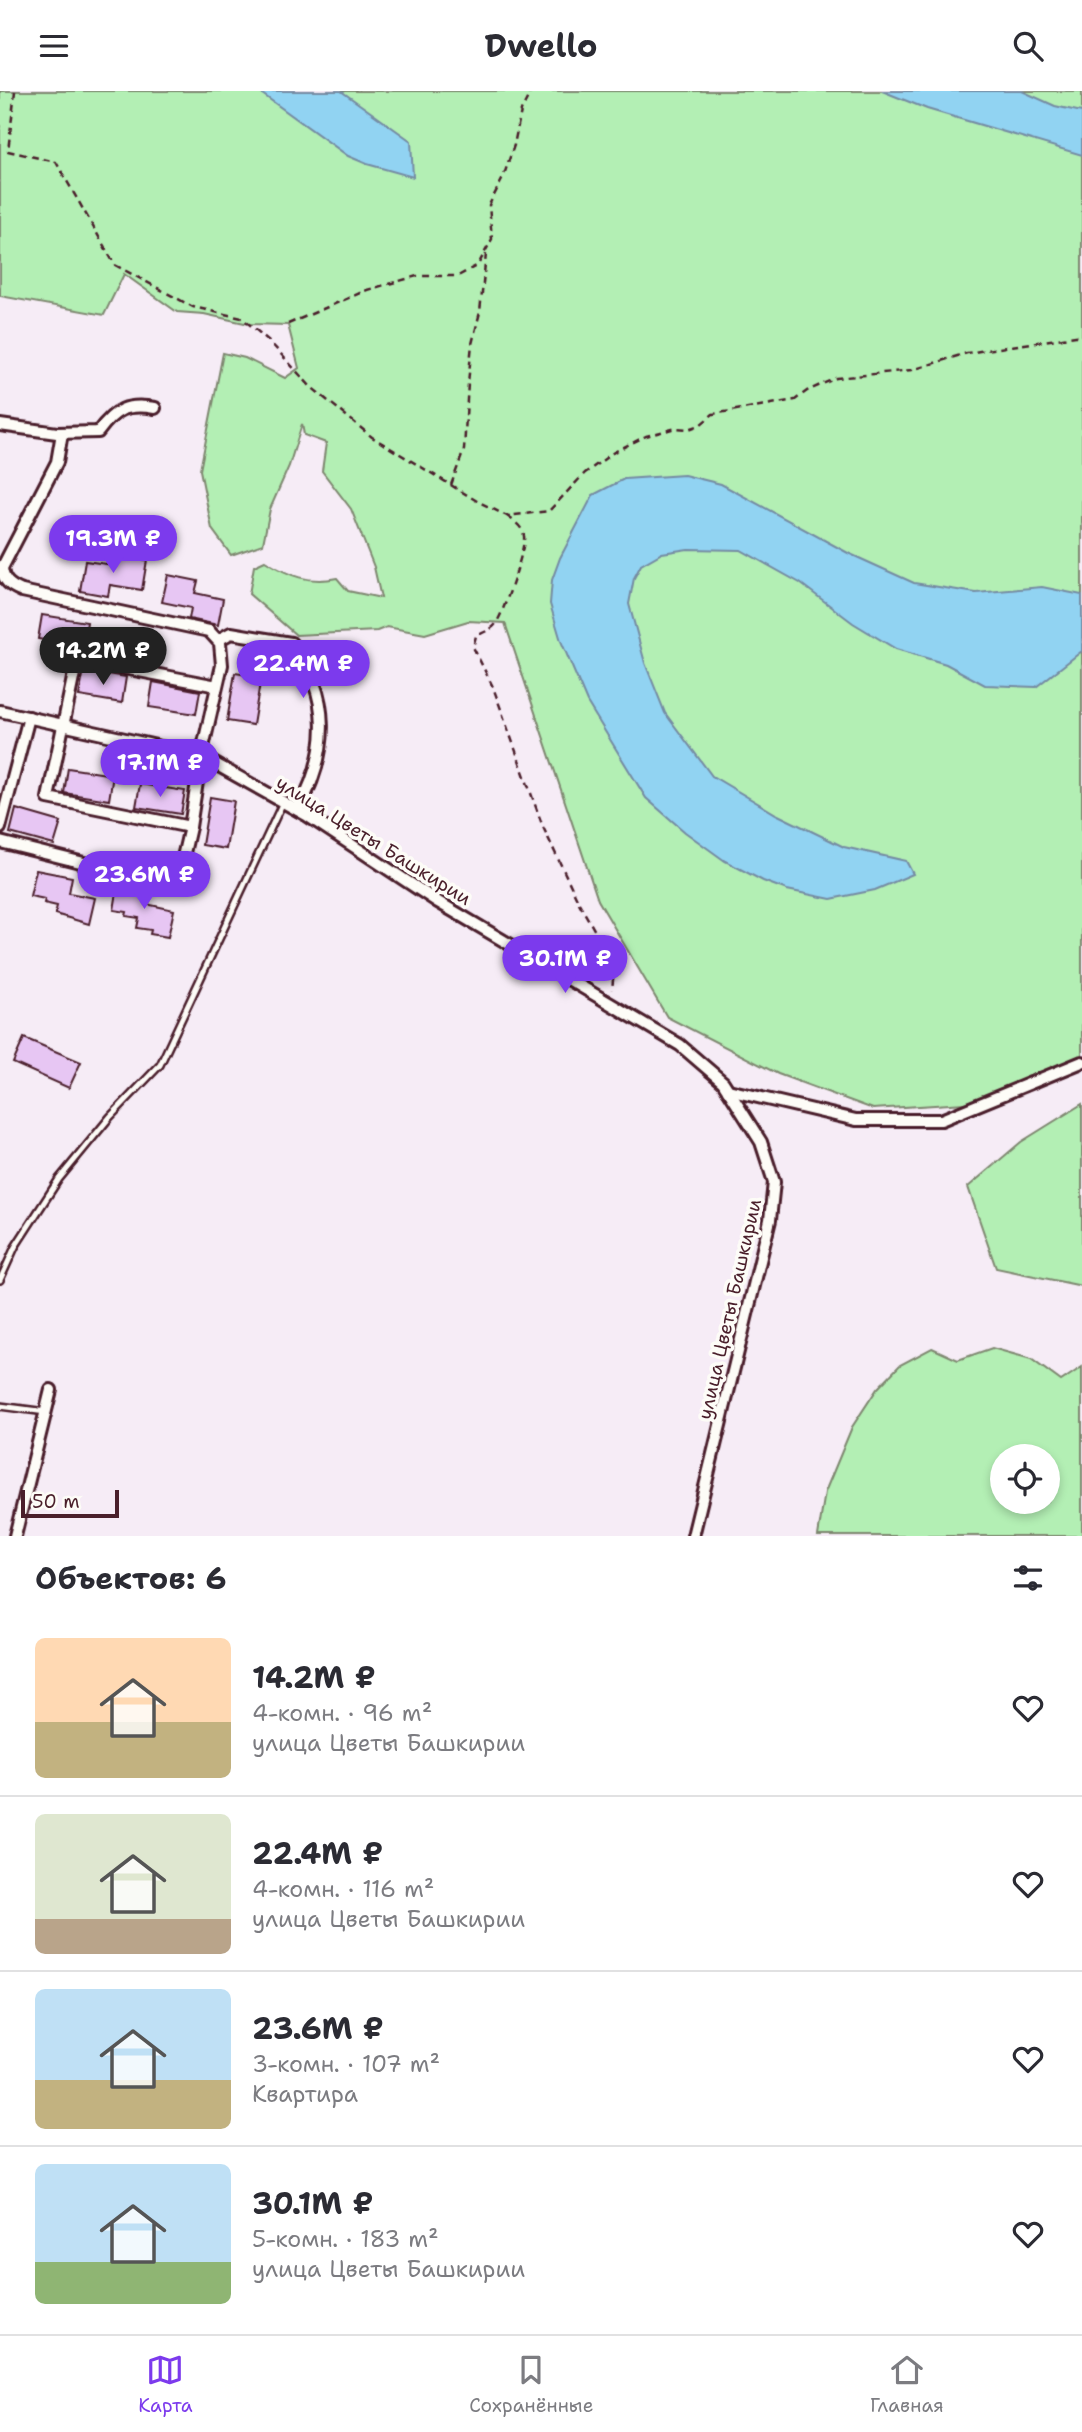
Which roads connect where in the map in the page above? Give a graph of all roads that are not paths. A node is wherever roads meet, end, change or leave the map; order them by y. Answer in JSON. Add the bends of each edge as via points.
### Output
{"nodes":[{"id":1,"x":155,"y":408,"type":"dead end"},
{"id":2,"x":0,"y":425,"type":"edge"},
{"id":3,"x":62,"y":433,"type":"junction"},
{"id":4,"x":218,"y":640,"type":"junction"},
{"id":5,"x":217,"y":686,"type":"junction"},
{"id":6,"x":0,"y":711,"type":"edge"},
{"id":7,"x":29,"y":717,"type":"junction"},
{"id":8,"x":63,"y":725,"type":"junction"},
{"id":9,"x":201,"y":756,"type":"junction"},
{"id":10,"x":283,"y":802,"type":"junction"},
{"id":11,"x":298,"y":810,"type":"junction"},
{"id":12,"x":190,"y":827,"type":"junction"},
{"id":13,"x":0,"y":828,"type":"edge"},
{"id":14,"x":0,"y":842,"type":"edge"},
{"id":15,"x":1082,"y":1062,"type":"edge"},
{"id":16,"x":728,"y":1090,"type":"junction"},
{"id":17,"x":0,"y":1280,"type":"edge"},
{"id":18,"x":51,"y":1390,"type":"dead end"},
{"id":19,"x":0,"y":1406,"type":"edge"},
{"id":20,"x":46,"y":1412,"type":"junction"},
{"id":21,"x":15,"y":1536,"type":"edge"},
{"id":22,"x":693,"y":1536,"type":"edge"}],
"edges":[{"from":1,"to":3,"type":"street","via":[[124,408],[98,432]]},
{"from":2,"to":3,"type":"street"},
{"from":3,"to":4,"type":"street","via":[[57,463],[2,568],[7,582],[22,591],[209,631]]},
{"from":4,"to":5,"type":"street","via":[[222,652]]},
{"from":4,"to":11,"type":"street","via":[[231,633],[291,643],[306,662],[317,686],[323,730],[319,755]]},
{"from":5,"to":8,"type":"street","via":[[77,659]]},
{"from":5,"to":9,"type":"street"},
{"from":6,"to":7,"type":"street","name":"улица Цветы Башкирии"},
{"from":7,"to":8,"type":"street","name":"улица Цветы Башкирии"},
{"from":7,"to":13,"type":"street"},
{"from":8,"to":9,"type":"street","name":"улица Цветы Башкирии"},
{"from":8,"to":12,"type":"street","via":[[48,798]]},
{"from":9,"to":10,"type":"street","name":"улица Цветы Башкирии"},
{"from":9,"to":12,"type":"street"},
{"from":10,"to":11,"type":"street","name":"улица Цветы Башкирии"},
{"from":10,"to":17,"type":"lane","via":[[160,1065],[59,1179],[15,1247]]},
{"from":11,"to":16,"type":"street","name":"улица Цветы Башкирии","via":[[438,902],[680,1045]]},
{"from":12,"to":14,"type":"street","via":[[177,883]]},
{"from":15,"to":16,"type":"street","via":[[941,1120],[856,1120]]},
{"from":16,"to":22,"type":"street","name":"улица Цветы Башкирии","via":[[761,1142],[774,1182],[770,1220]]},
{"from":18,"to":20,"type":"street"},
{"from":19,"to":20,"type":"lane"},
{"from":20,"to":21,"type":"street"}]}
